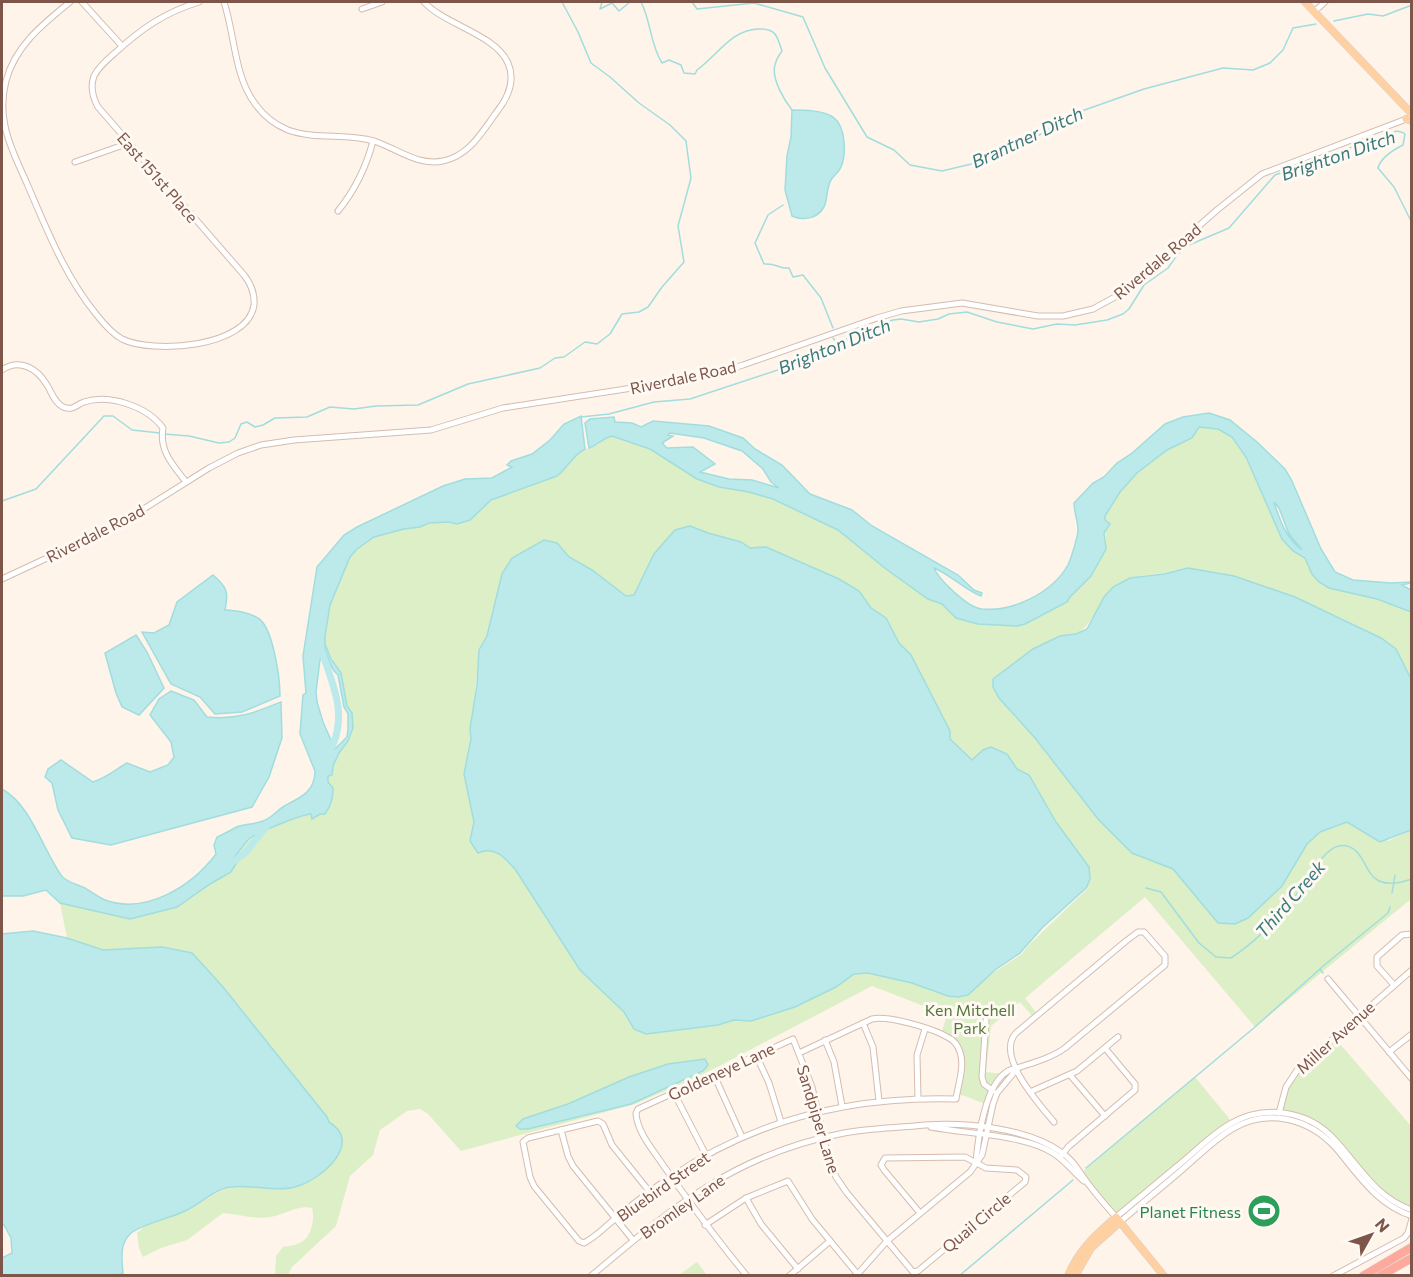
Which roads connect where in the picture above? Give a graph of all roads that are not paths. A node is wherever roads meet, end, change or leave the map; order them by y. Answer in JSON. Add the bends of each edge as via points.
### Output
{"nodes":[{"id":1,"x":70,"y":2,"type":"edge"},
{"id":2,"x":82,"y":2,"type":"edge"},
{"id":3,"x":199,"y":2,"type":"edge"},
{"id":4,"x":224,"y":2,"type":"edge"},
{"id":5,"x":382,"y":2,"type":"edge"},
{"id":6,"x":424,"y":2,"type":"edge"},
{"id":7,"x":1305,"y":2,"type":"edge"},
{"id":8,"x":1325,"y":2,"type":"edge"},
{"id":9,"x":362,"y":9,"type":"dead end"},
{"id":10,"x":1315,"y":11,"type":"junction"},
{"id":11,"x":122,"y":46,"type":"junction"},
{"id":12,"x":1410,"y":117,"type":"edge"},
{"id":13,"x":374,"y":141,"type":"junction"},
{"id":14,"x":129,"y":143,"type":"junction"},
{"id":15,"x":75,"y":162,"type":"dead end"},
{"id":16,"x":338,"y":212,"type":"dead end"},
{"id":17,"x":2,"y":370,"type":"edge"},
{"id":18,"x":186,"y":482,"type":"junction"},
{"id":19,"x":2,"y":579,"type":"edge"},
{"id":20,"x":1412,"y":934,"type":"edge"},
{"id":21,"x":1412,"y":970,"type":"edge"},
{"id":22,"x":1328,"y":979,"type":"dead end"},
{"id":23,"x":1394,"y":985,"type":"junction"},
{"id":24,"x":1359,"y":1015,"type":"junction"},
{"id":25,"x":986,"y":1020,"type":"dead end"},
{"id":26,"x":863,"y":1023,"type":"junction"},
{"id":27,"x":925,"y":1029,"type":"junction"},
{"id":28,"x":1412,"y":1034,"type":"edge"},
{"id":29,"x":1118,"y":1037,"type":"dead end"},
{"id":30,"x":825,"y":1040,"type":"junction"},
{"id":31,"x":1105,"y":1048,"type":"junction"},
{"id":32,"x":1389,"y":1052,"type":"junction"},
{"id":33,"x":799,"y":1053,"type":"junction"},
{"id":34,"x":756,"y":1055,"type":"junction"},
{"id":35,"x":1017,"y":1069,"type":"junction"},
{"id":36,"x":1070,"y":1074,"type":"junction"},
{"id":37,"x":714,"y":1075,"type":"junction"},
{"id":38,"x":1412,"y":1079,"type":"edge"},
{"id":39,"x":995,"y":1091,"type":"junction"},
{"id":40,"x":1030,"y":1092,"type":"junction"},
{"id":41,"x":674,"y":1093,"type":"junction"},
{"id":42,"x":918,"y":1098,"type":"junction"},
{"id":43,"x":879,"y":1101,"type":"junction"},
{"id":44,"x":842,"y":1106,"type":"junction"},
{"id":45,"x":818,"y":1112,"type":"junction"},
{"id":46,"x":1279,"y":1114,"type":"junction"},
{"id":47,"x":1105,"y":1116,"type":"junction"},
{"id":48,"x":781,"y":1122,"type":"junction"},
{"id":49,"x":1054,"y":1122,"type":"dead end"},
{"id":50,"x":561,"y":1130,"type":"junction"},
{"id":51,"x":985,"y":1131,"type":"junction"},
{"id":52,"x":742,"y":1137,"type":"junction"},
{"id":53,"x":824,"y":1137,"type":"junction"},
{"id":54,"x":706,"y":1155,"type":"junction"},
{"id":55,"x":1062,"y":1155,"type":"junction"},
{"id":56,"x":976,"y":1162,"type":"junction"},
{"id":57,"x":671,"y":1177,"type":"junction"},
{"id":58,"x":649,"y":1191,"type":"junction"},
{"id":59,"x":687,"y":1198,"type":"junction"},
{"id":60,"x":746,"y":1198,"type":"junction"},
{"id":61,"x":1412,"y":1210,"type":"edge"},
{"id":62,"x":920,"y":1213,"type":"junction"},
{"id":63,"x":1412,"y":1217,"type":"edge"},
{"id":64,"x":616,"y":1218,"type":"junction"},
{"id":65,"x":1118,"y":1220,"type":"junction"},
{"id":66,"x":705,"y":1225,"type":"junction"},
{"id":67,"x":633,"y":1240,"type":"junction"},
{"id":68,"x":830,"y":1240,"type":"junction"},
{"id":69,"x":887,"y":1241,"type":"junction"},
{"id":70,"x":1412,"y":1247,"type":"edge"},
{"id":71,"x":1412,"y":1258,"type":"edge"},
{"id":72,"x":798,"y":1269,"type":"junction"},
{"id":73,"x":591,"y":1275,"type":"edge"},
{"id":74,"x":747,"y":1275,"type":"edge"},
{"id":75,"x":789,"y":1275,"type":"edge"},
{"id":76,"x":858,"y":1275,"type":"edge"},
{"id":77,"x":1068,"y":1275,"type":"edge"},
{"id":78,"x":1075,"y":1275,"type":"edge"},
{"id":79,"x":1164,"y":1275,"type":"edge"},
{"id":80,"x":1333,"y":1275,"type":"edge"},
{"id":81,"x":1363,"y":1275,"type":"edge"},
{"id":82,"x":1380,"y":1275,"type":"edge"}],
"edges":[{"from":1,"to":14,"type":"street","name":"East 151st Place","via":[[28,39],[6,82],[5,126],[26,182],[72,280],[111,332],[141,344],[173,346],[225,336],[250,316],[253,292],[248,280]]},
{"from":2,"to":11,"type":"street"},
{"from":3,"to":11,"type":"street","name":"East 151st Place","via":[[153,21]]},
{"from":4,"to":13,"type":"street","via":[[241,80],[266,116],[297,133]]},
{"from":5,"to":9,"type":"street"},
{"from":6,"to":13,"type":"street","via":[[499,50],[511,75],[508,94],[473,144],[454,157],[420,160]]},
{"from":7,"to":10,"type":"main road"},
{"from":8,"to":10,"type":"street"},
{"from":10,"to":12,"type":"main road"},
{"from":11,"to":14,"type":"street","name":"East 151st Place","via":[[97,70],[92,91],[98,107]]},
{"from":12,"to":18,"type":"street","name":"Riverdale Road","via":[[1262,174],[1124,292],[1085,312],[1038,316],[962,303],[901,311],[703,377],[503,408],[431,430],[261,445]]},
{"from":13,"to":16,"type":"street","via":[[357,184]]},
{"from":14,"to":15,"type":"street"},
{"from":17,"to":18,"type":"street","via":[[7,366],[28,366],[42,377],[56,401],[66,408],[111,399],[153,418],[163,428],[166,457]]},
{"from":18,"to":19,"type":"street","name":"Riverdale Road","via":[[118,525]]},
{"from":20,"to":23,"type":"street","via":[[1402,935],[1377,957],[1377,966]]},
{"from":21,"to":23,"type":"street","name":"Miller Avenue"},
{"from":22,"to":24,"type":"street"},
{"from":23,"to":24,"type":"street","name":"Miller Avenue"},
{"from":24,"to":32,"type":"street"},
{"from":24,"to":46,"type":"street","name":"Miller Avenue","via":[[1293,1075],[1284,1091]]},
{"from":25,"to":39,"type":"street","via":[[982,1077],[984,1084]]},
{"from":26,"to":27,"type":"street","via":[[889,1018]]},
{"from":26,"to":30,"type":"street"},
{"from":26,"to":43,"type":"street","via":[[873,1047]]},
{"from":27,"to":42,"type":"street","via":[[917,1052]]},
{"from":27,"to":42,"type":"street","name":"Bluebird Street","via":[[952,1039],[961,1056],[956,1099]]},
{"from":28,"to":32,"type":"street"},
{"from":29,"to":31,"type":"street"},
{"from":30,"to":33,"type":"street"},
{"from":30,"to":44,"type":"street","via":[[834,1062]]},
{"from":31,"to":36,"type":"street"},
{"from":31,"to":47,"type":"street","via":[[1136,1086]]},
{"from":32,"to":38,"type":"street"},
{"from":33,"to":34,"type":"street","name":"Goldeneye Lane","via":[[793,1039]]},
{"from":33,"to":45,"type":"street","name":"Sandpiper Lane"},
{"from":34,"to":37,"type":"street","name":"Goldeneye Lane"},
{"from":34,"to":48,"type":"street"},
{"from":35,"to":35,"type":"street","via":[[1010,1057],[1014,1035],[1130,938],[1138,932],[1145,933],[1165,956],[1165,965],[1065,1048]]},
{"from":35,"to":39,"type":"street"},
{"from":35,"to":40,"type":"street"},
{"from":36,"to":40,"type":"street"},
{"from":36,"to":47,"type":"street"},
{"from":37,"to":41,"type":"street","name":"Goldeneye Lane"},
{"from":37,"to":52,"type":"street"},
{"from":39,"to":51,"type":"street"},
{"from":40,"to":49,"type":"street"},
{"from":41,"to":54,"type":"street"},
{"from":41,"to":57,"type":"street","name":"Goldeneye Lane","via":[[636,1111],[645,1137]]},
{"from":42,"to":43,"type":"street","name":"Bluebird Street"},
{"from":43,"to":44,"type":"street","name":"Bluebird Street"},
{"from":44,"to":45,"type":"street","name":"Bluebird Street"},
{"from":45,"to":48,"type":"street","name":"Bluebird Street"},
{"from":45,"to":53,"type":"street","name":"Sandpiper Lane"},
{"from":46,"to":61,"type":"street","via":[[1303,1118],[1323,1129],[1380,1193]]},
{"from":46,"to":63,"type":"street","via":[[1320,1133],[1376,1197]]},
{"from":46,"to":65,"type":"street","via":[[1253,1114],[1232,1122]]},
{"from":47,"to":55,"type":"street"},
{"from":48,"to":52,"type":"street","name":"Bluebird Street"},
{"from":50,"to":58,"type":"street","via":[[595,1121],[602,1123],[612,1145]]},
{"from":50,"to":64,"type":"street","via":[[573,1166]]},
{"from":50,"to":64,"type":"street","name":"Bluebird Street","via":[[523,1142],[534,1186],[584,1243]]},
{"from":51,"to":53,"type":"street","name":"Bromley Lane","via":[[942,1124]]},
{"from":51,"to":55,"type":"street","name":"Bromley Lane"},
{"from":51,"to":56,"type":"street","via":[[982,1155]]},
{"from":52,"to":54,"type":"street","name":"Bluebird Street"},
{"from":53,"to":59,"type":"street","name":"Bromley Lane","via":[[746,1164]]},
{"from":53,"to":69,"type":"street","name":"Sandpiper Lane","via":[[839,1182]]},
{"from":54,"to":57,"type":"street","name":"Bluebird Street"},
{"from":55,"to":65,"type":"street","name":"Bromley Lane"},
{"from":56,"to":62,"type":"street","via":[[970,1172]]},
{"from":56,"to":62,"type":"street","name":"Quail Circle","via":[[960,1156],[880,1160]]},
{"from":56,"to":69,"type":"street","name":"Quail Circle","via":[[986,1168],[1017,1170],[1028,1177],[916,1272]]},
{"from":57,"to":58,"type":"street","name":"Bluebird Street"},
{"from":57,"to":59,"type":"street"},
{"from":58,"to":64,"type":"street","name":"Bluebird Street"},
{"from":59,"to":66,"type":"street"},
{"from":59,"to":67,"type":"street","name":"Bromley Lane"},
{"from":60,"to":66,"type":"street"},
{"from":60,"to":68,"type":"street","via":[[787,1181]]},
{"from":60,"to":72,"type":"street","via":[[761,1224]]},
{"from":62,"to":69,"type":"street"},
{"from":63,"to":80,"type":"street","via":[[1404,1238]]},
{"from":64,"to":67,"type":"street"},
{"from":65,"to":77,"type":"main road","via":[[1089,1242]]},
{"from":65,"to":78,"type":"main road","via":[[1091,1248]]},
{"from":65,"to":79,"type":"main road"},
{"from":66,"to":74,"type":"street"},
{"from":67,"to":73,"type":"street","name":"Bromley Lane"},
{"from":68,"to":72,"type":"street"},
{"from":68,"to":76,"type":"street"},
{"from":69,"to":76,"type":"street"},
{"from":70,"to":81,"type":"highway"},
{"from":71,"to":82,"type":"highway"},
{"from":72,"to":75,"type":"street"}]}
